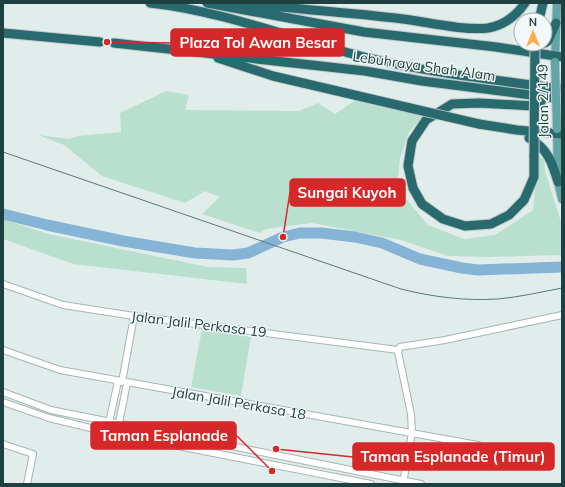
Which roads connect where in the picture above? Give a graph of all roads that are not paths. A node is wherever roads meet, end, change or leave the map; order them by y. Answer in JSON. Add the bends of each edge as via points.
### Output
{"nodes":[{"id":1,"x":154,"y":3,"type":"edge"},
{"id":2,"x":207,"y":3,"type":"edge"},
{"id":3,"x":525,"y":3,"type":"edge"},
{"id":4,"x":557,"y":3,"type":"edge"},
{"id":5,"x":231,"y":8,"type":"junction"},
{"id":6,"x":556,"y":23,"type":"junction"},
{"id":7,"x":553,"y":30,"type":"edge"},
{"id":8,"x":3,"y":33,"type":"edge"},
{"id":9,"x":100,"y":42,"type":"dead end"},
{"id":10,"x":114,"y":43,"type":"dead end"},
{"id":11,"x":513,"y":50,"type":"edge"},
{"id":12,"x":201,"y":52,"type":"junction"},
{"id":13,"x":524,"y":52,"type":"edge"},
{"id":14,"x":535,"y":52,"type":"edge"},
{"id":15,"x":558,"y":58,"type":"edge"},
{"id":16,"x":562,"y":89,"type":"edge"},
{"id":17,"x":550,"y":98,"type":"junction"},
{"id":18,"x":562,"y":99,"type":"edge"},
{"id":19,"x":534,"y":105,"type":"edge"},
{"id":20,"x":534,"y":105,"type":"edge"},
{"id":21,"x":534,"y":105,"type":"edge"},
{"id":22,"x":534,"y":105,"type":"edge"},
{"id":23,"x":517,"y":130,"type":"junction"},
{"id":24,"x":558,"y":132,"type":"edge"},
{"id":25,"x":558,"y":182,"type":"junction"},
{"id":26,"x":562,"y":199,"type":"edge"},
{"id":27,"x":3,"y":284,"type":"edge"},
{"id":28,"x":562,"y":314,"type":"edge"},
{"id":29,"x":134,"y":316,"type":"junction"},
{"id":30,"x":3,"y":350,"type":"edge"},
{"id":31,"x":398,"y":351,"type":"junction"},
{"id":32,"x":122,"y":382,"type":"junction"},
{"id":33,"x":3,"y":392,"type":"edge"},
{"id":34,"x":3,"y":402,"type":"edge"},
{"id":35,"x":109,"y":421,"type":"junction"},
{"id":36,"x":119,"y":424,"type":"junction"},
{"id":37,"x":107,"y":432,"type":"junction"},
{"id":38,"x":412,"y":433,"type":"junction"},
{"id":39,"x":117,"y":434,"type":"junction"},
{"id":40,"x":3,"y":444,"type":"edge"},
{"id":41,"x":478,"y":445,"type":"dead end"},
{"id":42,"x":403,"y":482,"type":"edge"},
{"id":43,"x":27,"y":484,"type":"edge"},
{"id":44,"x":370,"y":484,"type":"edge"},
{"id":45,"x":421,"y":484,"type":"edge"}],
"edges":[{"from":1,"to":16,"type":"highway","name":"Lebuhraya Shah Alam","via":[[232,20],[399,65],[469,78]]},
{"from":2,"to":5,"type":"highway"},
{"from":3,"to":5,"type":"highway","via":[[518,13],[505,23],[488,28],[260,5],[244,4]]},
{"from":4,"to":6,"type":"main road","name":"Jalan 2/149"},
{"from":5,"to":11,"type":"highway","via":[[364,32]]},
{"from":6,"to":7,"type":"highway"},
{"from":6,"to":15,"type":"main road","name":"Jalan 2/149"},
{"from":8,"to":9,"type":"highway"},
{"from":10,"to":12,"type":"highway","name":"Lebuhraya Shah Alam"},
{"from":12,"to":17,"type":"highway","name":"Lebuhraya Shah Alam","via":[[365,71]]},
{"from":12,"to":23,"type":"highway","bridge":true,"via":[[273,76],[479,124]]},
{"from":13,"to":15,"type":"highway"},
{"from":14,"to":19,"type":"highway","bridge":true},
{"from":15,"to":24,"type":"main road","name":"Jalan 2/149","bridge":true},
{"from":17,"to":18,"type":"highway","name":"Lebuhraya Shah Alam"},
{"from":17,"to":22,"type":"highway","bridge":true},
{"from":20,"to":21,"type":"highway","bridge":true,"via":[[534,177],[524,200],[508,215],[491,224],[464,226],[443,219],[422,204],[408,166],[412,141],[426,120],[452,104]]},
{"from":23,"to":24,"type":"highway"},
{"from":23,"to":25,"type":"highway","via":[[545,150]]},
{"from":24,"to":25,"type":"main road","name":"Jalan 2/149"},
{"from":25,"to":26,"type":"main road","name":"Jalan 2/149"},
{"from":27,"to":29,"type":"street","name":"Jalan Jalil Perkasa 19","via":[[63,305]]},
{"from":28,"to":31,"type":"street","name":"Jalan Jalil Perkasa 19","via":[[445,340],[402,346]]},
{"from":29,"to":31,"type":"street","name":"Jalan Jalil Perkasa 19"},
{"from":29,"to":32,"type":"street"},
{"from":30,"to":32,"type":"street","name":"Jalan Jalil Perkasa 18","via":[[60,370]]},
{"from":31,"to":38,"type":"street","via":[[411,414]]},
{"from":32,"to":35,"type":"street"},
{"from":32,"to":36,"type":"street"},
{"from":32,"to":38,"type":"street","name":"Jalan Jalil Perkasa 18"},
{"from":33,"to":35,"type":"street","via":[[51,410]]},
{"from":34,"to":37,"type":"street","via":[[49,418]]},
{"from":35,"to":36,"type":"street"},
{"from":35,"to":37,"type":"street"},
{"from":36,"to":39,"type":"street"},
{"from":36,"to":42,"type":"street"},
{"from":37,"to":39,"type":"street"},
{"from":38,"to":41,"type":"street","name":"Jalan Jalil Perkasa 18"},
{"from":38,"to":42,"type":"street"},
{"from":39,"to":44,"type":"street"},
{"from":40,"to":43,"type":"street","via":[[33,454]]},
{"from":42,"to":45,"type":"street"}]}
